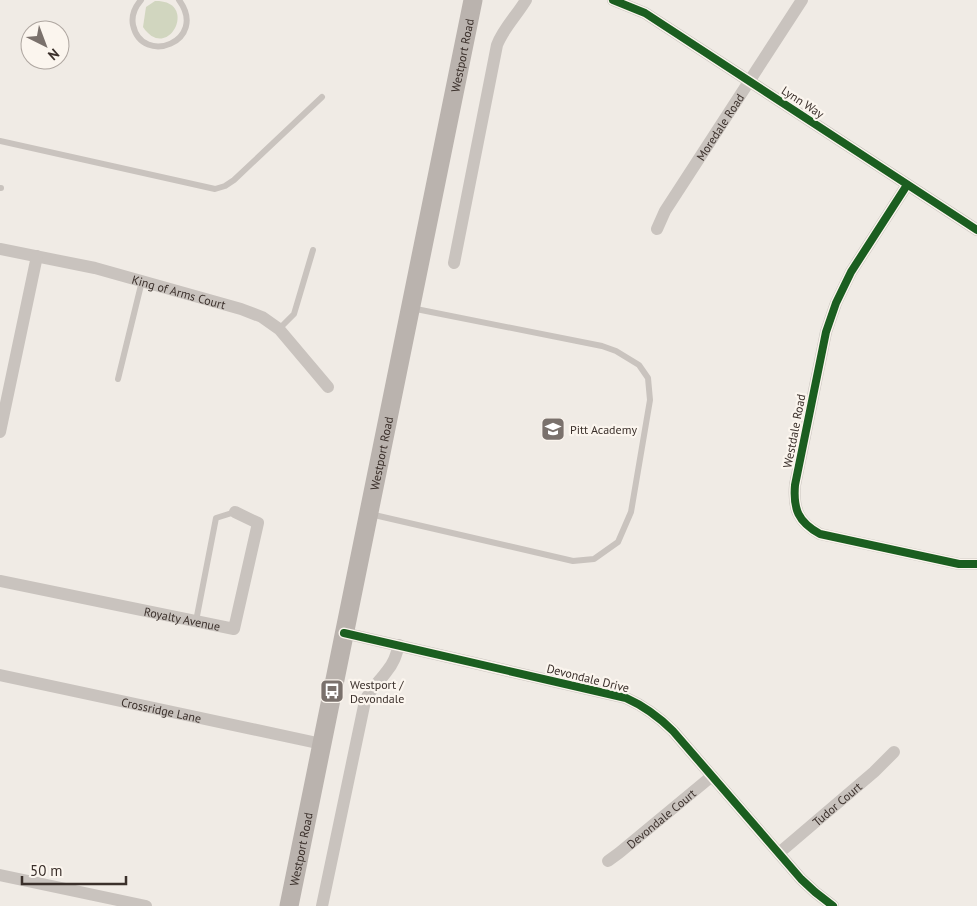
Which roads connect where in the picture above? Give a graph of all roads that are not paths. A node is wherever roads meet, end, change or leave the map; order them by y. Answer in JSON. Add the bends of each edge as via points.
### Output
{"nodes":[{"id":1,"x":141,"y":0,"type":"edge"},
{"id":2,"x":178,"y":0,"type":"edge"},
{"id":3,"x":473,"y":0,"type":"edge"},
{"id":4,"x":526,"y":0,"type":"edge"},
{"id":5,"x":613,"y":0,"type":"edge"},
{"id":6,"x":802,"y":0,"type":"edge"},
{"id":7,"x":749,"y":80,"type":"junction"},
{"id":8,"x":322,"y":97,"type":"dead end"},
{"id":9,"x":0,"y":141,"type":"edge"},
{"id":10,"x":907,"y":185,"type":"junction"},
{"id":11,"x":657,"y":229,"type":"dead end"},
{"id":12,"x":977,"y":230,"type":"edge"},
{"id":13,"x":0,"y":249,"type":"edge"},
{"id":14,"x":313,"y":250,"type":"dead end"},
{"id":15,"x":37,"y":256,"type":"junction"},
{"id":16,"x":454,"y":263,"type":"dead end"},
{"id":17,"x":142,"y":281,"type":"junction"},
{"id":18,"x":410,"y":308,"type":"junction"},
{"id":19,"x":279,"y":329,"type":"junction"},
{"id":20,"x":118,"y":379,"type":"dead end"},
{"id":21,"x":328,"y":387,"type":"dead end"},
{"id":22,"x":0,"y":432,"type":"edge"},
{"id":23,"x":235,"y":512,"type":"joint"},
{"id":24,"x":368,"y":514,"type":"junction"},
{"id":25,"x":977,"y":564,"type":"edge"},
{"id":26,"x":0,"y":581,"type":"edge"},
{"id":27,"x":196,"y":621,"type":"junction"},
{"id":28,"x":344,"y":633,"type":"junction"},
{"id":29,"x":399,"y":645,"type":"junction"},
{"id":30,"x":0,"y":675,"type":"edge"},
{"id":31,"x":322,"y":744,"type":"junction"},
{"id":32,"x":894,"y":752,"type":"dead end"},
{"id":33,"x":712,"y":776,"type":"junction"},
{"id":34,"x":779,"y":853,"type":"junction"},
{"id":35,"x":608,"y":861,"type":"dead end"},
{"id":36,"x":0,"y":875,"type":"edge"},
{"id":37,"x":146,"y":906,"type":"edge"},
{"id":38,"x":290,"y":906,"type":"edge"},
{"id":39,"x":322,"y":906,"type":"edge"},
{"id":40,"x":833,"y":906,"type":"edge"}],
"edges":[{"from":1,"to":2,"type":"lane","via":[[133,12],[134,30],[145,43],[162,47],[177,40],[186,26],[187,16]]},
{"from":3,"to":18,"type":"main road","name":"Westport Road"},
{"from":4,"to":16,"type":"street","via":[[497,45]]},
{"from":5,"to":7,"type":"street","name":"Lynn Way","via":[[645,13]]},
{"from":6,"to":7,"type":"street","name":"Moredale Road"},
{"from":7,"to":10,"type":"street","name":"Lynn Way"},
{"from":7,"to":11,"type":"street","name":"Moredale Road","via":[[665,211]]},
{"from":8,"to":9,"type":"lane","via":[[234,180],[215,189]]},
{"from":10,"to":12,"type":"street","name":"Lynn Way"},
{"from":10,"to":25,"type":"street","name":"Westdale Road","via":[[851,272],[833,311],[826,332],[794,499],[801,519],[820,534],[959,564]]},
{"from":13,"to":15,"type":"street","name":"King of Arms Court"},
{"from":14,"to":19,"type":"lane","via":[[294,314]]},
{"from":15,"to":17,"type":"street","name":"King of Arms Court"},
{"from":15,"to":22,"type":"street"},
{"from":17,"to":19,"type":"street","name":"King of Arms Court","via":[[241,309],[262,317]]},
{"from":17,"to":20,"type":"lane"},
{"from":18,"to":24,"type":"main road","name":"Westport Road"},
{"from":18,"to":24,"type":"lane","via":[[602,346],[639,365],[648,378],[650,400],[631,512],[618,542],[594,559],[573,561]]},
{"from":19,"to":21,"type":"street","name":"King of Arms Court"},
{"from":23,"to":27,"type":"lane","via":[[216,518]]},
{"from":23,"to":27,"type":"street","name":"Royalty Avenue","via":[[258,523],[234,629]]},
{"from":24,"to":28,"type":"main road","name":"Westport Road"},
{"from":26,"to":27,"type":"street","name":"Royalty Avenue"},
{"from":28,"to":29,"type":"street","name":"Devondale Drive"},
{"from":28,"to":31,"type":"main road","name":"Westport Road"},
{"from":29,"to":33,"type":"street","name":"Devondale Drive","via":[[626,698],[660,719]]},
{"from":29,"to":39,"type":"street","via":[[388,671],[364,700]]},
{"from":30,"to":31,"type":"street","name":"Crossridge Lane"},
{"from":31,"to":38,"type":"main road","name":"Westport Road"},
{"from":32,"to":34,"type":"street","name":"Tudor Court"},
{"from":33,"to":34,"type":"street","name":"Devondale Drive"},
{"from":33,"to":35,"type":"street","name":"Devondale Court"},
{"from":34,"to":40,"type":"street","name":"Devondale Drive","via":[[815,892]]},
{"from":36,"to":37,"type":"street"}]}
